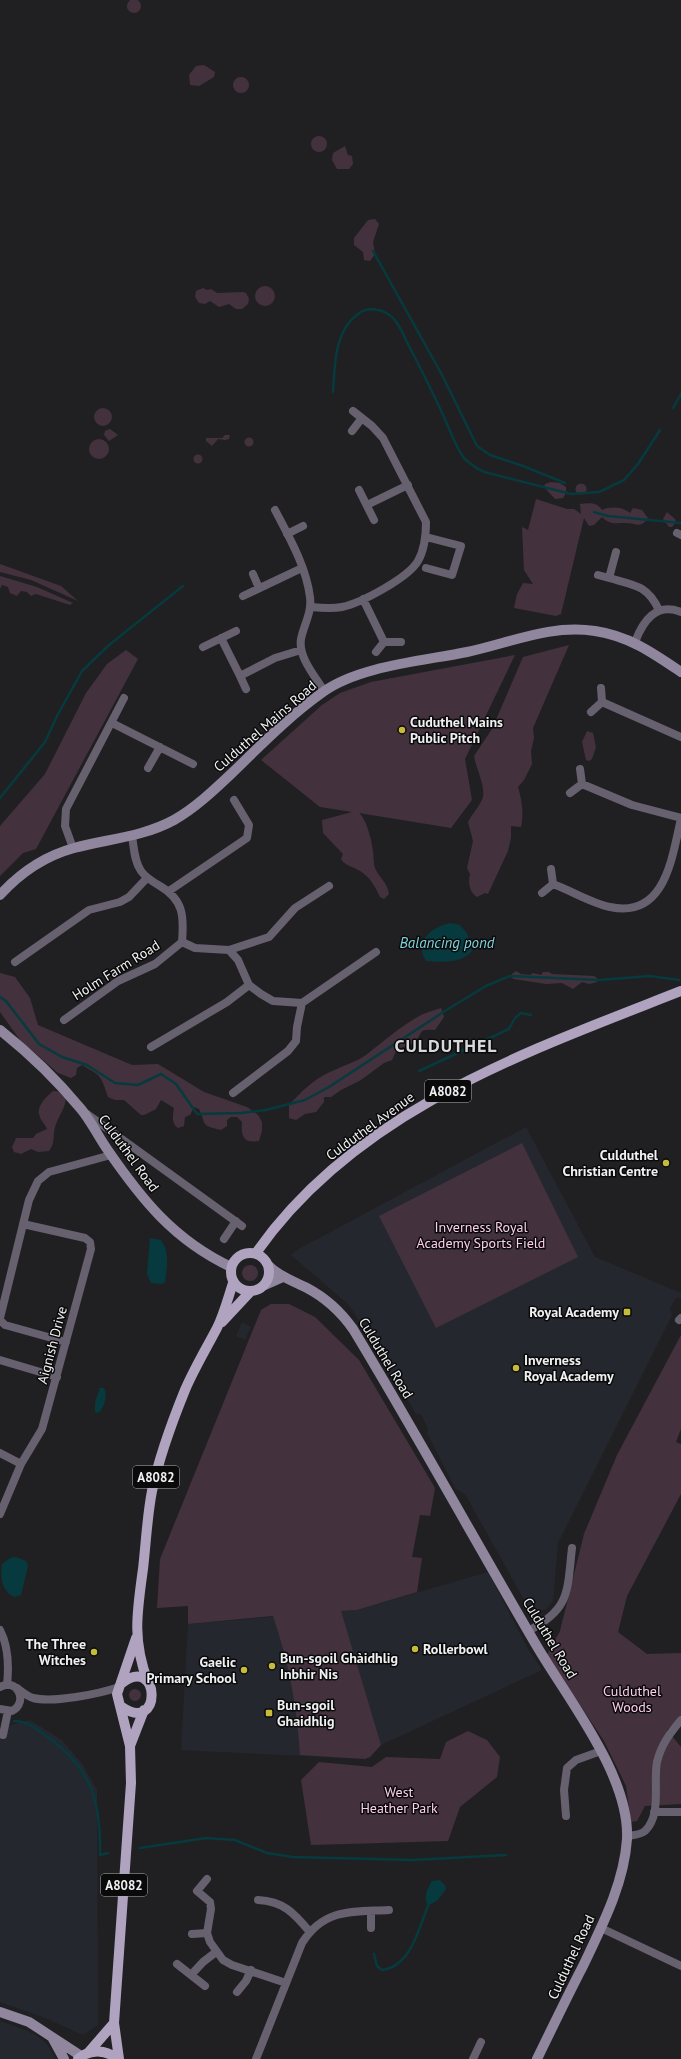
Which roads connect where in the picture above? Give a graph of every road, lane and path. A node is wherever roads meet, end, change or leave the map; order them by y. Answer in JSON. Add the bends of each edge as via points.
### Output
{"nodes":[{"id":1,"x":353,"y":411,"type":"dead end"},
{"id":2,"x":362,"y":418,"type":"junction"},
{"id":3,"x":352,"y":431,"type":"dead end"},
{"id":4,"x":408,"y":485,"type":"junction"},
{"id":5,"x":359,"y":490,"type":"dead end"},
{"id":6,"x":367,"y":505,"type":"junction"},
{"id":7,"x":275,"y":510,"type":"dead end"},
{"id":8,"x":374,"y":520,"type":"dead end"},
{"id":9,"x":303,"y":526,"type":"dead end"},
{"id":10,"x":287,"y":534,"type":"junction"},
{"id":11,"x":426,"y":537,"type":"junction"},
{"id":12,"x":616,"y":552,"type":"dead end"},
{"id":13,"x":302,"y":568,"type":"junction"},
{"id":14,"x":426,"y":568,"type":"dead end"},
{"id":15,"x":253,"y":574,"type":"dead end"},
{"id":16,"x":598,"y":576,"type":"dead end"},
{"id":17,"x":610,"y":578,"type":"junction"},
{"id":18,"x":259,"y":588,"type":"junction"},
{"id":19,"x":243,"y":596,"type":"dead end"},
{"id":20,"x":362,"y":599,"type":"junction"},
{"id":21,"x":311,"y":607,"type":"junction"},
{"id":22,"x":659,"y":610,"type":"junction"},
{"id":23,"x":681,"y":612,"type":"edge"},
{"id":24,"x":236,"y":631,"type":"dead end"},
{"id":25,"x":221,"y":638,"type":"junction"},
{"id":26,"x":384,"y":642,"type":"junction"},
{"id":27,"x":401,"y":642,"type":"dead end"},
{"id":28,"x":635,"y":642,"type":"junction"},
{"id":29,"x":203,"y":647,"type":"dead end"},
{"id":30,"x":301,"y":650,"type":"junction"},
{"id":31,"x":376,"y":652,"type":"dead end"},
{"id":32,"x":681,"y":672,"type":"edge"},
{"id":33,"x":240,"y":676,"type":"junction"},
{"id":34,"x":601,"y":688,"type":"dead end"},
{"id":35,"x":246,"y":689,"type":"dead end"},
{"id":36,"x":324,"y":691,"type":"junction"},
{"id":37,"x":124,"y":698,"type":"dead end"},
{"id":38,"x":602,"y":702,"type":"junction"},
{"id":39,"x":591,"y":712,"type":"dead end"},
{"id":40,"x":112,"y":723,"type":"junction"},
{"id":41,"x":681,"y":737,"type":"edge"},
{"id":42,"x":160,"y":747,"type":"junction"},
{"id":43,"x":193,"y":764,"type":"dead end"},
{"id":44,"x":148,"y":768,"type":"dead end"},
{"id":45,"x":580,"y":769,"type":"dead end"},
{"id":46,"x":582,"y":784,"type":"junction"},
{"id":47,"x":570,"y":793,"type":"dead end"},
{"id":48,"x":234,"y":800,"type":"dead end"},
{"id":49,"x":681,"y":818,"type":"edge"},
{"id":50,"x":132,"y":836,"type":"junction"},
{"id":51,"x":73,"y":848,"type":"junction"},
{"id":52,"x":551,"y":869,"type":"dead end"},
{"id":53,"x":147,"y":878,"type":"junction"},
{"id":54,"x":553,"y":884,"type":"junction"},
{"id":55,"x":329,"y":886,"type":"dead end"},
{"id":56,"x":169,"y":891,"type":"junction"},
{"id":57,"x":542,"y":893,"type":"dead end"},
{"id":58,"x":0,"y":895,"type":"edge"},
{"id":59,"x":182,"y":942,"type":"junction"},
{"id":60,"x":229,"y":950,"type":"junction"},
{"id":61,"x":376,"y":952,"type":"dead end"},
{"id":62,"x":15,"y":962,"type":"dead end"},
{"id":63,"x":249,"y":985,"type":"junction"},
{"id":64,"x":681,"y":991,"type":"edge"},
{"id":65,"x":302,"y":1003,"type":"junction"},
{"id":66,"x":64,"y":1020,"type":"dead end"},
{"id":67,"x":0,"y":1030,"type":"edge"},
{"id":68,"x":151,"y":1047,"type":"dead end"},
{"id":69,"x":233,"y":1093,"type":"dead end"},
{"id":70,"x":82,"y":1110,"type":"junction"},
{"id":71,"x":111,"y":1155,"type":"junction"},
{"id":72,"x":23,"y":1224,"type":"junction"},
{"id":73,"x":224,"y":1239,"type":"dead end"},
{"id":74,"x":256,"y":1254,"type":"junction"},
{"id":75,"x":269,"y":1266,"type":"junction"},
{"id":76,"x":231,"y":1267,"type":"junction"},
{"id":77,"x":283,"y":1277,"type":"junction"},
{"id":78,"x":234,"y":1283,"type":"junction"},
{"id":79,"x":265,"y":1285,"type":"junction"},
{"id":80,"x":250,"y":1292,"type":"junction"},
{"id":81,"x":0,"y":1319,"type":"edge"},
{"id":82,"x":218,"y":1327,"type":"junction"},
{"id":83,"x":66,"y":1342,"type":"junction"},
{"id":84,"x":0,"y":1360,"type":"edge"},
{"id":85,"x":57,"y":1377,"type":"junction"},
{"id":86,"x":0,"y":1453,"type":"edge"},
{"id":87,"x":21,"y":1464,"type":"junction"},
{"id":88,"x":0,"y":1514,"type":"edge"},
{"id":89,"x":572,"y":1548,"type":"dead end"},
{"id":90,"x":0,"y":1630,"type":"edge"},
{"id":91,"x":528,"y":1631,"type":"junction"},
{"id":92,"x":136,"y":1638,"type":"junction"},
{"id":93,"x":148,"y":1682,"type":"junction"},
{"id":94,"x":120,"y":1685,"type":"junction"},
{"id":95,"x":4,"y":1686,"type":"edge"},
{"id":96,"x":17,"y":1688,"type":"junction"},
{"id":97,"x":98,"y":1694,"type":"junction"},
{"id":98,"x":32,"y":1698,"type":"junction"},
{"id":99,"x":120,"y":1703,"type":"junction"},
{"id":100,"x":17,"y":1707,"type":"junction"},
{"id":101,"x":4,"y":1710,"type":"edge"},
{"id":102,"x":144,"y":1710,"type":"junction"},
{"id":103,"x":681,"y":1720,"type":"edge"},
{"id":104,"x":3,"y":1735,"type":"dead end"},
{"id":105,"x":130,"y":1746,"type":"junction"},
{"id":106,"x":602,"y":1751,"type":"junction"},
{"id":107,"x":654,"y":1812,"type":"junction"},
{"id":108,"x":681,"y":1812,"type":"edge"},
{"id":109,"x":566,"y":1816,"type":"dead end"},
{"id":110,"x":627,"y":1836,"type":"junction"},
{"id":111,"x":207,"y":1879,"type":"dead end"},
{"id":112,"x":258,"y":1900,"type":"dead end"},
{"id":113,"x":389,"y":1910,"type":"dead end"},
{"id":114,"x":371,"y":1911,"type":"junction"},
{"id":115,"x":370,"y":1928,"type":"dead end"},
{"id":116,"x":601,"y":1928,"type":"junction"},
{"id":117,"x":310,"y":1931,"type":"junction"},
{"id":118,"x":207,"y":1933,"type":"junction"},
{"id":119,"x":192,"y":1934,"type":"dead end"},
{"id":120,"x":216,"y":1952,"type":"junction"},
{"id":121,"x":177,"y":1964,"type":"dead end"},
{"id":122,"x":681,"y":1966,"type":"edge"},
{"id":123,"x":251,"y":1970,"type":"junction"},
{"id":124,"x":191,"y":1975,"type":"junction"},
{"id":125,"x":286,"y":1983,"type":"junction"},
{"id":126,"x":205,"y":1986,"type":"dead end"},
{"id":127,"x":237,"y":1992,"type":"dead end"},
{"id":128,"x":0,"y":2012,"type":"edge"},
{"id":129,"x":114,"y":2023,"type":"junction"},
{"id":130,"x":51,"y":2035,"type":"junction"},
{"id":131,"x":481,"y":2042,"type":"dead end"},
{"id":132,"x":82,"y":2056,"type":"edge"},
{"id":133,"x":64,"y":2059,"type":"edge"},
{"id":134,"x":118,"y":2059,"type":"edge"},
{"id":135,"x":256,"y":2059,"type":"edge"},
{"id":136,"x":473,"y":2059,"type":"edge"},
{"id":137,"x":537,"y":2059,"type":"edge"}],
"edges":[{"from":1,"to":2,"type":"street"},
{"from":2,"to":3,"type":"street"},
{"from":2,"to":4,"type":"street","via":[[383,438]]},
{"from":4,"to":6,"type":"street"},
{"from":4,"to":11,"type":"street","via":[[426,522]]},
{"from":5,"to":6,"type":"street"},
{"from":6,"to":8,"type":"street"},
{"from":7,"to":10,"type":"street"},
{"from":9,"to":10,"type":"street"},
{"from":10,"to":13,"type":"street"},
{"from":11,"to":14,"type":"street","via":[[461,546],[452,575]]},
{"from":11,"to":20,"type":"street","via":[[418,561],[410,571]]},
{"from":12,"to":17,"type":"street"},
{"from":13,"to":18,"type":"street"},
{"from":13,"to":21,"type":"street"},
{"from":15,"to":18,"type":"street"},
{"from":16,"to":17,"type":"street"},
{"from":17,"to":22,"type":"street","via":[[646,591]]},
{"from":18,"to":19,"type":"street"},
{"from":20,"to":21,"type":"street","via":[[341,608]]},
{"from":20,"to":26,"type":"street"},
{"from":21,"to":30,"type":"street","via":[[301,639]]},
{"from":22,"to":23,"type":"street","via":[[668,608]]},
{"from":22,"to":28,"type":"street","via":[[650,615],[641,626]]},
{"from":24,"to":25,"type":"street"},
{"from":25,"to":29,"type":"street"},
{"from":25,"to":33,"type":"street"},
{"from":26,"to":27,"type":"street"},
{"from":26,"to":31,"type":"street"},
{"from":28,"to":32,"type":"main road","name":"Culduthel Mains Road"},
{"from":28,"to":36,"type":"main road","name":"Culduthel Mains Road","via":[[613,634],[582,629],[539,632],[469,651],[365,672]]},
{"from":30,"to":33,"type":"street","via":[[282,655]]},
{"from":30,"to":36,"type":"street"},
{"from":33,"to":35,"type":"street"},
{"from":34,"to":38,"type":"street"},
{"from":36,"to":50,"type":"main road","name":"Culduthel Mains Road","via":[[194,807],[154,830]]},
{"from":37,"to":40,"type":"street"},
{"from":38,"to":39,"type":"street"},
{"from":38,"to":41,"type":"street"},
{"from":40,"to":42,"type":"street"},
{"from":40,"to":51,"type":"street","via":[[66,809],[65,826]]},
{"from":42,"to":43,"type":"street"},
{"from":42,"to":44,"type":"street"},
{"from":45,"to":46,"type":"street"},
{"from":46,"to":47,"type":"street"},
{"from":46,"to":49,"type":"street","via":[[632,805]]},
{"from":48,"to":56,"type":"street","via":[[248,825],[247,838]]},
{"from":49,"to":54,"type":"street","via":[[666,879],[645,902],[624,908],[610,907]]},
{"from":50,"to":51,"type":"main road","name":"Culduthel Mains Road"},
{"from":50,"to":53,"type":"street","via":[[137,864]]},
{"from":51,"to":58,"type":"main road","name":"Culduthel Mains Road","via":[[36,864]]},
{"from":52,"to":54,"type":"street"},
{"from":53,"to":56,"type":"street"},
{"from":53,"to":62,"type":"street","via":[[129,897],[89,910]]},
{"from":54,"to":57,"type":"street"},
{"from":55,"to":60,"type":"street","via":[[296,908],[269,937]]},
{"from":56,"to":59,"type":"street","via":[[184,917]]},
{"from":59,"to":60,"type":"street","via":[[195,948]]},
{"from":59,"to":66,"type":"street","name":"Holm Farm Road","via":[[155,964],[118,981]]},
{"from":60,"to":63,"type":"street","via":[[238,960]]},
{"from":61,"to":65,"type":"street"},
{"from":63,"to":65,"type":"street","via":[[273,1001]]},
{"from":63,"to":68,"type":"street","via":[[227,1002]]},
{"from":64,"to":74,"type":"main road","name":"Culduthel Avenue","number":"A8082","via":[[504,1063],[401,1117],[342,1162],[313,1188],[279,1222]]},
{"from":65,"to":69,"type":"street","via":[[296,1041],[288,1051]]},
{"from":67,"to":70,"type":"main road","name":"Culduthel Road","via":[[63,1088]]},
{"from":70,"to":71,"type":"main road","name":"Culduthel Road"},
{"from":70,"to":73,"type":"street","name":"Culduthel Road","via":[[239,1223]]},
{"from":71,"to":72,"type":"street","via":[[50,1172],[38,1181],[29,1200]]},
{"from":71,"to":76,"type":"main road","name":"Culduthel Road","via":[[165,1223],[207,1256]]},
{"from":72,"to":81,"type":"street"},
{"from":72,"to":83,"type":"street","name":"Aignish Drive","via":[[86,1238],[90,1242],[91,1249]]},
{"from":74,"to":75,"type":"main road","via":[[264,1258]]},
{"from":74,"to":76,"type":"main road","via":[[241,1255]]},
{"from":75,"to":77,"type":"main road","name":"Culduthel Road"},
{"from":75,"to":79,"type":"main road"},
{"from":76,"to":78,"type":"main road","via":[[230,1273]]},
{"from":77,"to":79,"type":"main road"},
{"from":77,"to":91,"type":"main road","name":"Culduthel Road","via":[[328,1302],[353,1329]]},
{"from":78,"to":80,"type":"main road","via":[[241,1290]]},
{"from":78,"to":82,"type":"main road","number":"A8082"},
{"from":79,"to":80,"type":"main road","number":"A8082"},
{"from":80,"to":82,"type":"main road","number":"A8082"},
{"from":81,"to":83,"type":"street","via":[[5,1325]]},
{"from":82,"to":92,"type":"main road","number":"A8082","via":[[203,1351],[185,1390],[154,1483],[147,1523]]},
{"from":83,"to":85,"type":"street","name":"Aignish Drive"},
{"from":84,"to":85,"type":"street"},
{"from":85,"to":87,"type":"street","name":"Aignish Drive","via":[[42,1428]]},
{"from":86,"to":87,"type":"street"},
{"from":87,"to":88,"type":"street","name":"Aignish Drive"},
{"from":89,"to":91,"type":"street","via":[[564,1599],[559,1609]]},
{"from":90,"to":95,"type":"street","via":[[8,1660]]},
{"from":91,"to":106,"type":"main road","name":"Culduthel Road"},
{"from":92,"to":93,"type":"main road","number":"A8082","via":[[140,1662]]},
{"from":92,"to":94,"type":"main road","number":"A8082"},
{"from":93,"to":94,"type":"main road","via":[[136,1677],[127,1679]]},
{"from":93,"to":102,"type":"main road","number":"A8082","via":[[153,1694],[150,1704]]},
{"from":94,"to":97,"type":"street"},
{"from":94,"to":99,"type":"main road","number":"A8082"},
{"from":95,"to":96,"type":"street"},
{"from":96,"to":98,"type":"street"},
{"from":96,"to":100,"type":"street","via":[[21,1695]]},
{"from":97,"to":98,"type":"street"},
{"from":97,"to":99,"type":"street"},
{"from":98,"to":100,"type":"street"},
{"from":99,"to":102,"type":"main road","via":[[128,1711]]},
{"from":99,"to":105,"type":"main road","number":"A8082"},
{"from":100,"to":101,"type":"street"},
{"from":101,"to":104,"type":"street"},
{"from":102,"to":105,"type":"main road","number":"A8082"},
{"from":103,"to":107,"type":"street","via":[[666,1738],[657,1762]]},
{"from":105,"to":129,"type":"main road","number":"A8082","via":[[131,1783]]},
{"from":106,"to":109,"type":"street","via":[[576,1760],[567,1768],[564,1790]]},
{"from":106,"to":110,"type":"main road","name":"Culduthel Road","via":[[619,1793]]},
{"from":107,"to":108,"type":"street"},
{"from":107,"to":110,"type":"street","via":[[644,1831]]},
{"from":110,"to":116,"type":"main road","name":"Culduthel Road","via":[[621,1879]]},
{"from":111,"to":118,"type":"street","via":[[197,1891],[210,1902]]},
{"from":112,"to":117,"type":"street","via":[[272,1900],[286,1908]]},
{"from":113,"to":114,"type":"street"},
{"from":114,"to":115,"type":"street"},
{"from":114,"to":117,"type":"street","via":[[332,1915]]},
{"from":116,"to":122,"type":"street"},
{"from":116,"to":137,"type":"main road","name":"Culduthel Road"},
{"from":117,"to":125,"type":"street","via":[[302,1943]]},
{"from":118,"to":119,"type":"street"},
{"from":118,"to":120,"type":"street"},
{"from":120,"to":123,"type":"street","via":[[232,1965]]},
{"from":120,"to":124,"type":"street"},
{"from":121,"to":124,"type":"street"},
{"from":123,"to":125,"type":"street"},
{"from":123,"to":127,"type":"street"},
{"from":124,"to":126,"type":"street"},
{"from":125,"to":135,"type":"street"},
{"from":128,"to":130,"type":"main road","via":[[29,2022]]},
{"from":129,"to":132,"type":"main road"},
{"from":129,"to":134,"type":"main road","number":"A8082"},
{"from":130,"to":132,"type":"main road"},
{"from":130,"to":133,"type":"main road"},
{"from":131,"to":136,"type":"street"},
{"from":132,"to":134,"type":"main road","number":"A8082","via":[[105,2052]]}]}
